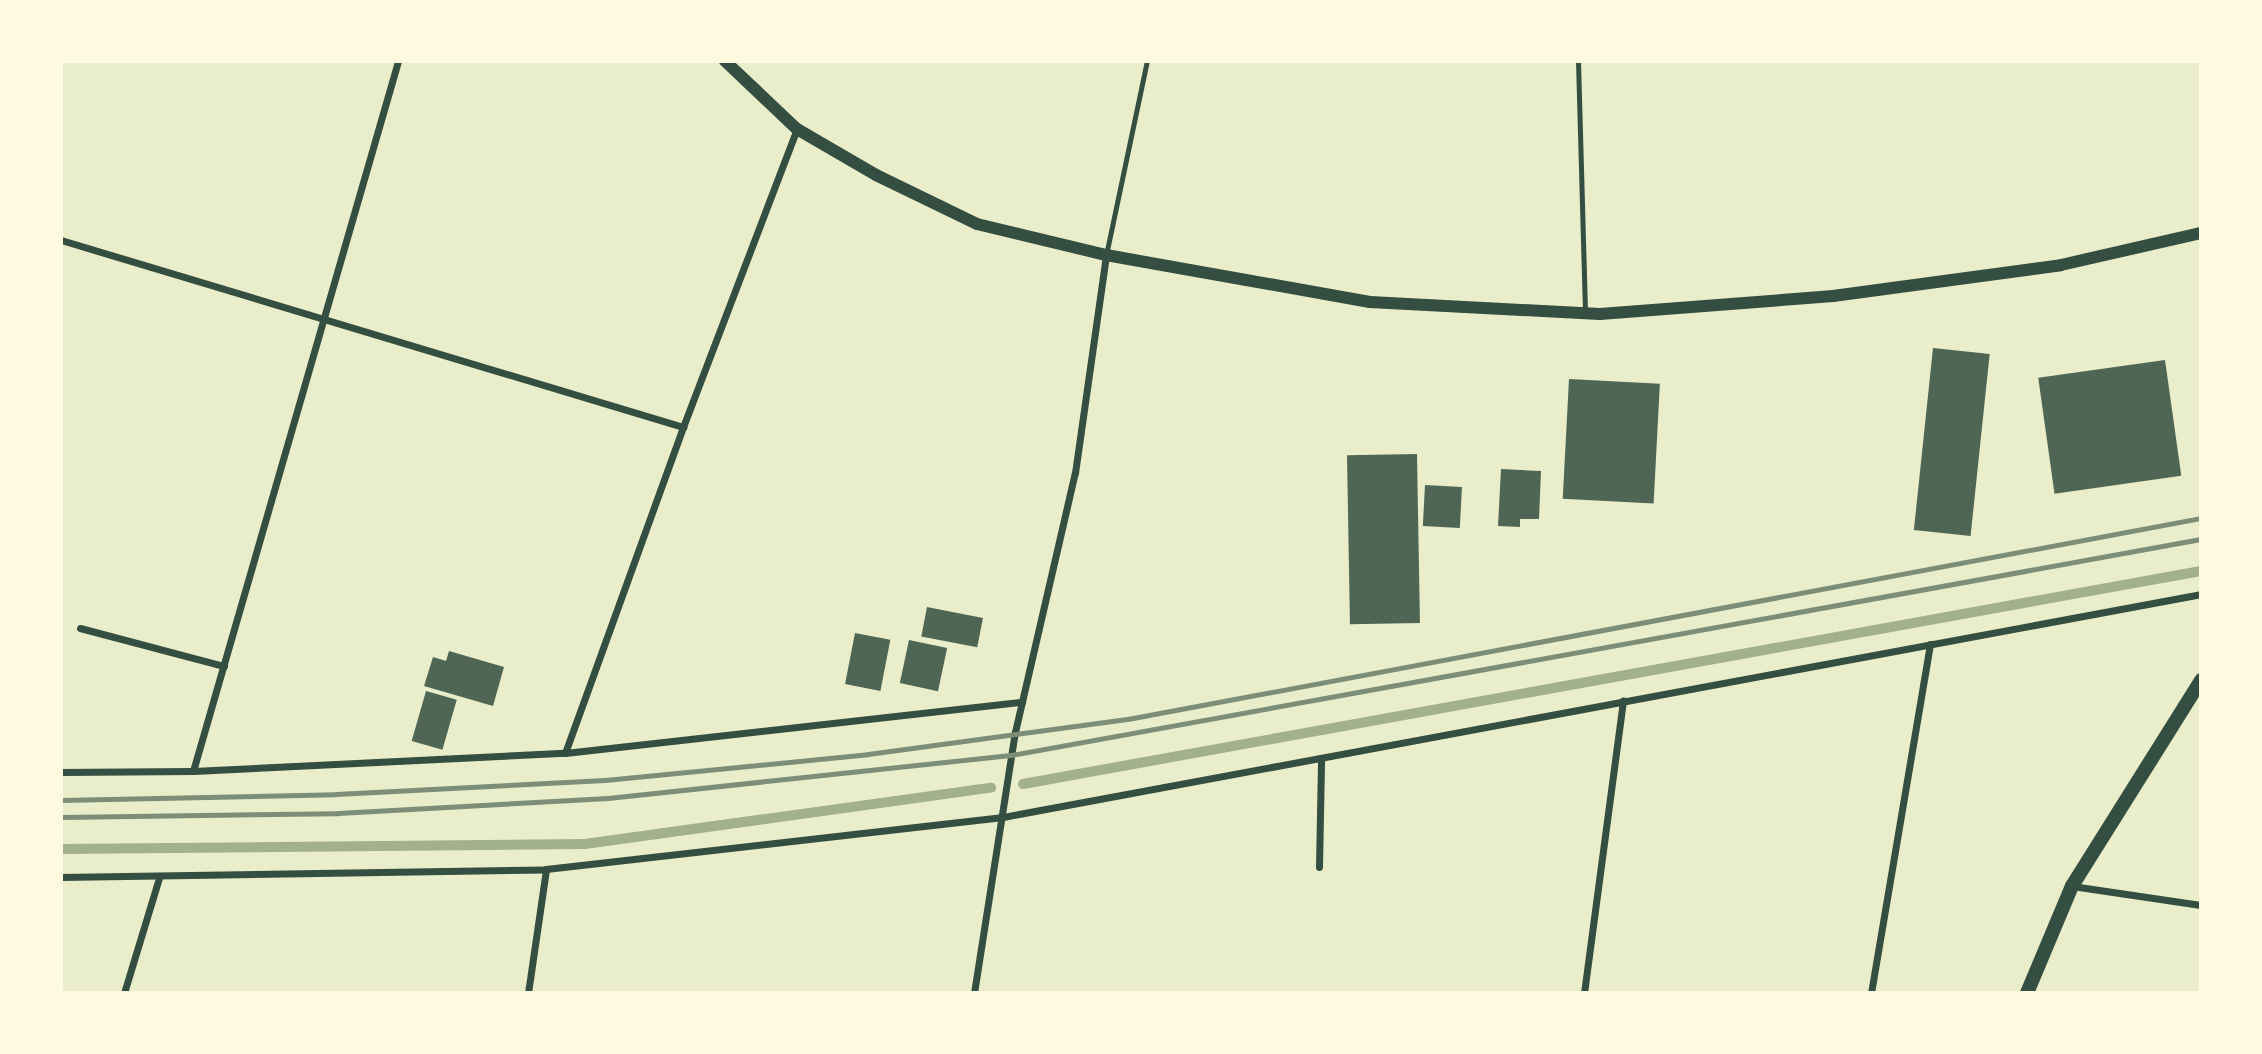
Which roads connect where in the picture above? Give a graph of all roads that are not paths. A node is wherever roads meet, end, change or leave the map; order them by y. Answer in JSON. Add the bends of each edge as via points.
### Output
{"nodes":[{"id":1,"x":398,"y":61,"type":"edge"},
{"id":2,"x":725,"y":61,"type":"edge"},
{"id":3,"x":1147,"y":61,"type":"edge"},
{"id":4,"x":1578,"y":61,"type":"edge"},
{"id":5,"x":797,"y":129,"type":"junction"},
{"id":6,"x":2201,"y":233,"type":"edge"},
{"id":7,"x":61,"y":240,"type":"edge"},
{"id":8,"x":1106,"y":255,"type":"junction"},
{"id":9,"x":1585,"y":313,"type":"junction"},
{"id":10,"x":327,"y":320,"type":"junction"},
{"id":11,"x":683,"y":427,"type":"junction"},
{"id":12,"x":2201,"y":593,"type":"edge"},
{"id":13,"x":80,"y":628,"type":"dead end"},
{"id":14,"x":1930,"y":644,"type":"junction"},
{"id":15,"x":224,"y":666,"type":"junction"},
{"id":16,"x":2201,"y":680,"type":"edge"},
{"id":17,"x":1623,"y":701,"type":"junction"},
{"id":18,"x":1022,"y":702,"type":"junction"},
{"id":19,"x":565,"y":753,"type":"junction"},
{"id":20,"x":1321,"y":758,"type":"junction"},
{"id":21,"x":194,"y":771,"type":"junction"},
{"id":22,"x":61,"y":772,"type":"edge"},
{"id":23,"x":1003,"y":817,"type":"junction"},
{"id":24,"x":1319,"y":867,"type":"dead end"},
{"id":25,"x":546,"y":869,"type":"junction"},
{"id":26,"x":61,"y":877,"type":"edge"},
{"id":27,"x":159,"y":878,"type":"junction"},
{"id":28,"x":2072,"y":886,"type":"junction"},
{"id":29,"x":2201,"y":905,"type":"edge"},
{"id":30,"x":124,"y":993,"type":"edge"},
{"id":31,"x":528,"y":993,"type":"edge"},
{"id":32,"x":974,"y":993,"type":"edge"},
{"id":33,"x":1584,"y":993,"type":"edge"},
{"id":34,"x":1871,"y":993,"type":"edge"},
{"id":35,"x":2027,"y":993,"type":"edge"}],
"edges":[{"from":1,"to":10,"type":"street"},
{"from":2,"to":5,"type":"street"},
{"from":3,"to":8,"type":"lane"},
{"from":4,"to":9,"type":"lane"},
{"from":5,"to":8,"type":"street","via":[[876,175],[977,224]]},
{"from":5,"to":11,"type":"street"},
{"from":6,"to":9,"type":"street","via":[[1981,278],[1833,296]]},
{"from":7,"to":10,"type":"street"},
{"from":8,"to":9,"type":"street","via":[[1370,302]]},
{"from":8,"to":18,"type":"street","via":[[1074,473]]},
{"from":10,"to":11,"type":"street"},
{"from":10,"to":15,"type":"street"},
{"from":11,"to":19,"type":"street"},
{"from":12,"to":14,"type":"street"},
{"from":13,"to":15,"type":"street"},
{"from":14,"to":17,"type":"street"},
{"from":14,"to":34,"type":"street"},
{"from":15,"to":21,"type":"street"},
{"from":16,"to":28,"type":"main road"},
{"from":17,"to":20,"type":"street"},
{"from":17,"to":33,"type":"street"},
{"from":18,"to":19,"type":"street"},
{"from":18,"to":23,"type":"street"},
{"from":19,"to":21,"type":"street"},
{"from":20,"to":23,"type":"street"},
{"from":20,"to":24,"type":"street"},
{"from":21,"to":22,"type":"street"},
{"from":23,"to":25,"type":"street"},
{"from":23,"to":32,"type":"street"},
{"from":25,"to":27,"type":"street"},
{"from":25,"to":31,"type":"street"},
{"from":26,"to":27,"type":"street"},
{"from":27,"to":30,"type":"street"},
{"from":28,"to":29,"type":"street"},
{"from":28,"to":35,"type":"main road"}]}
